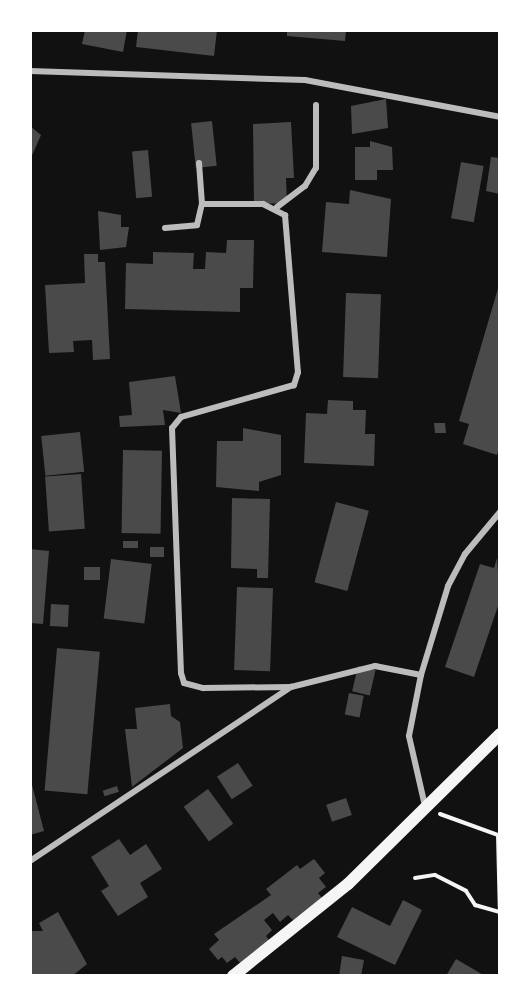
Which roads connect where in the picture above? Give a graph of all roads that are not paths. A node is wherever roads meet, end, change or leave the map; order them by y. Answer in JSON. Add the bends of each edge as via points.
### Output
{"nodes":[{"id":1,"x":30,"y":71,"type":"edge"},
{"id":2,"x":316,"y":105,"type":"dead end"},
{"id":3,"x":500,"y":117,"type":"edge"},
{"id":4,"x":199,"y":163,"type":"dead end"},
{"id":5,"x":202,"y":204,"type":"junction"},
{"id":6,"x":277,"y":207,"type":"junction"},
{"id":7,"x":165,"y":228,"type":"dead end"},
{"id":8,"x":500,"y":512,"type":"edge"},
{"id":9,"x":422,"y":675,"type":"junction"},
{"id":10,"x":291,"y":687,"type":"junction"},
{"id":11,"x":500,"y":734,"type":"edge"},
{"id":12,"x":426,"y":808,"type":"junction"},
{"id":13,"x":30,"y":861,"type":"edge"},
{"id":14,"x":234,"y":976,"type":"edge"}],
"edges":[{"from":1,"to":3,"type":"street","via":[[305,80]]},
{"from":2,"to":6,"type":"street","via":[[316,168],[305,186]]},
{"from":4,"to":5,"type":"street"},
{"from":5,"to":6,"type":"street"},
{"from":5,"to":7,"type":"street","via":[[197,225]]},
{"from":6,"to":10,"type":"street","via":[[285,215],[298,355],[294,385],[181,417],[172,428],[184,683],[225,689]]},
{"from":8,"to":9,"type":"street","via":[[465,554],[448,586]]},
{"from":9,"to":10,"type":"street","via":[[375,666]]},
{"from":9,"to":12,"type":"street","via":[[409,736]]},
{"from":10,"to":13,"type":"street"},
{"from":11,"to":12,"type":"main road"},
{"from":12,"to":14,"type":"main road","via":[[348,884]]}]}
